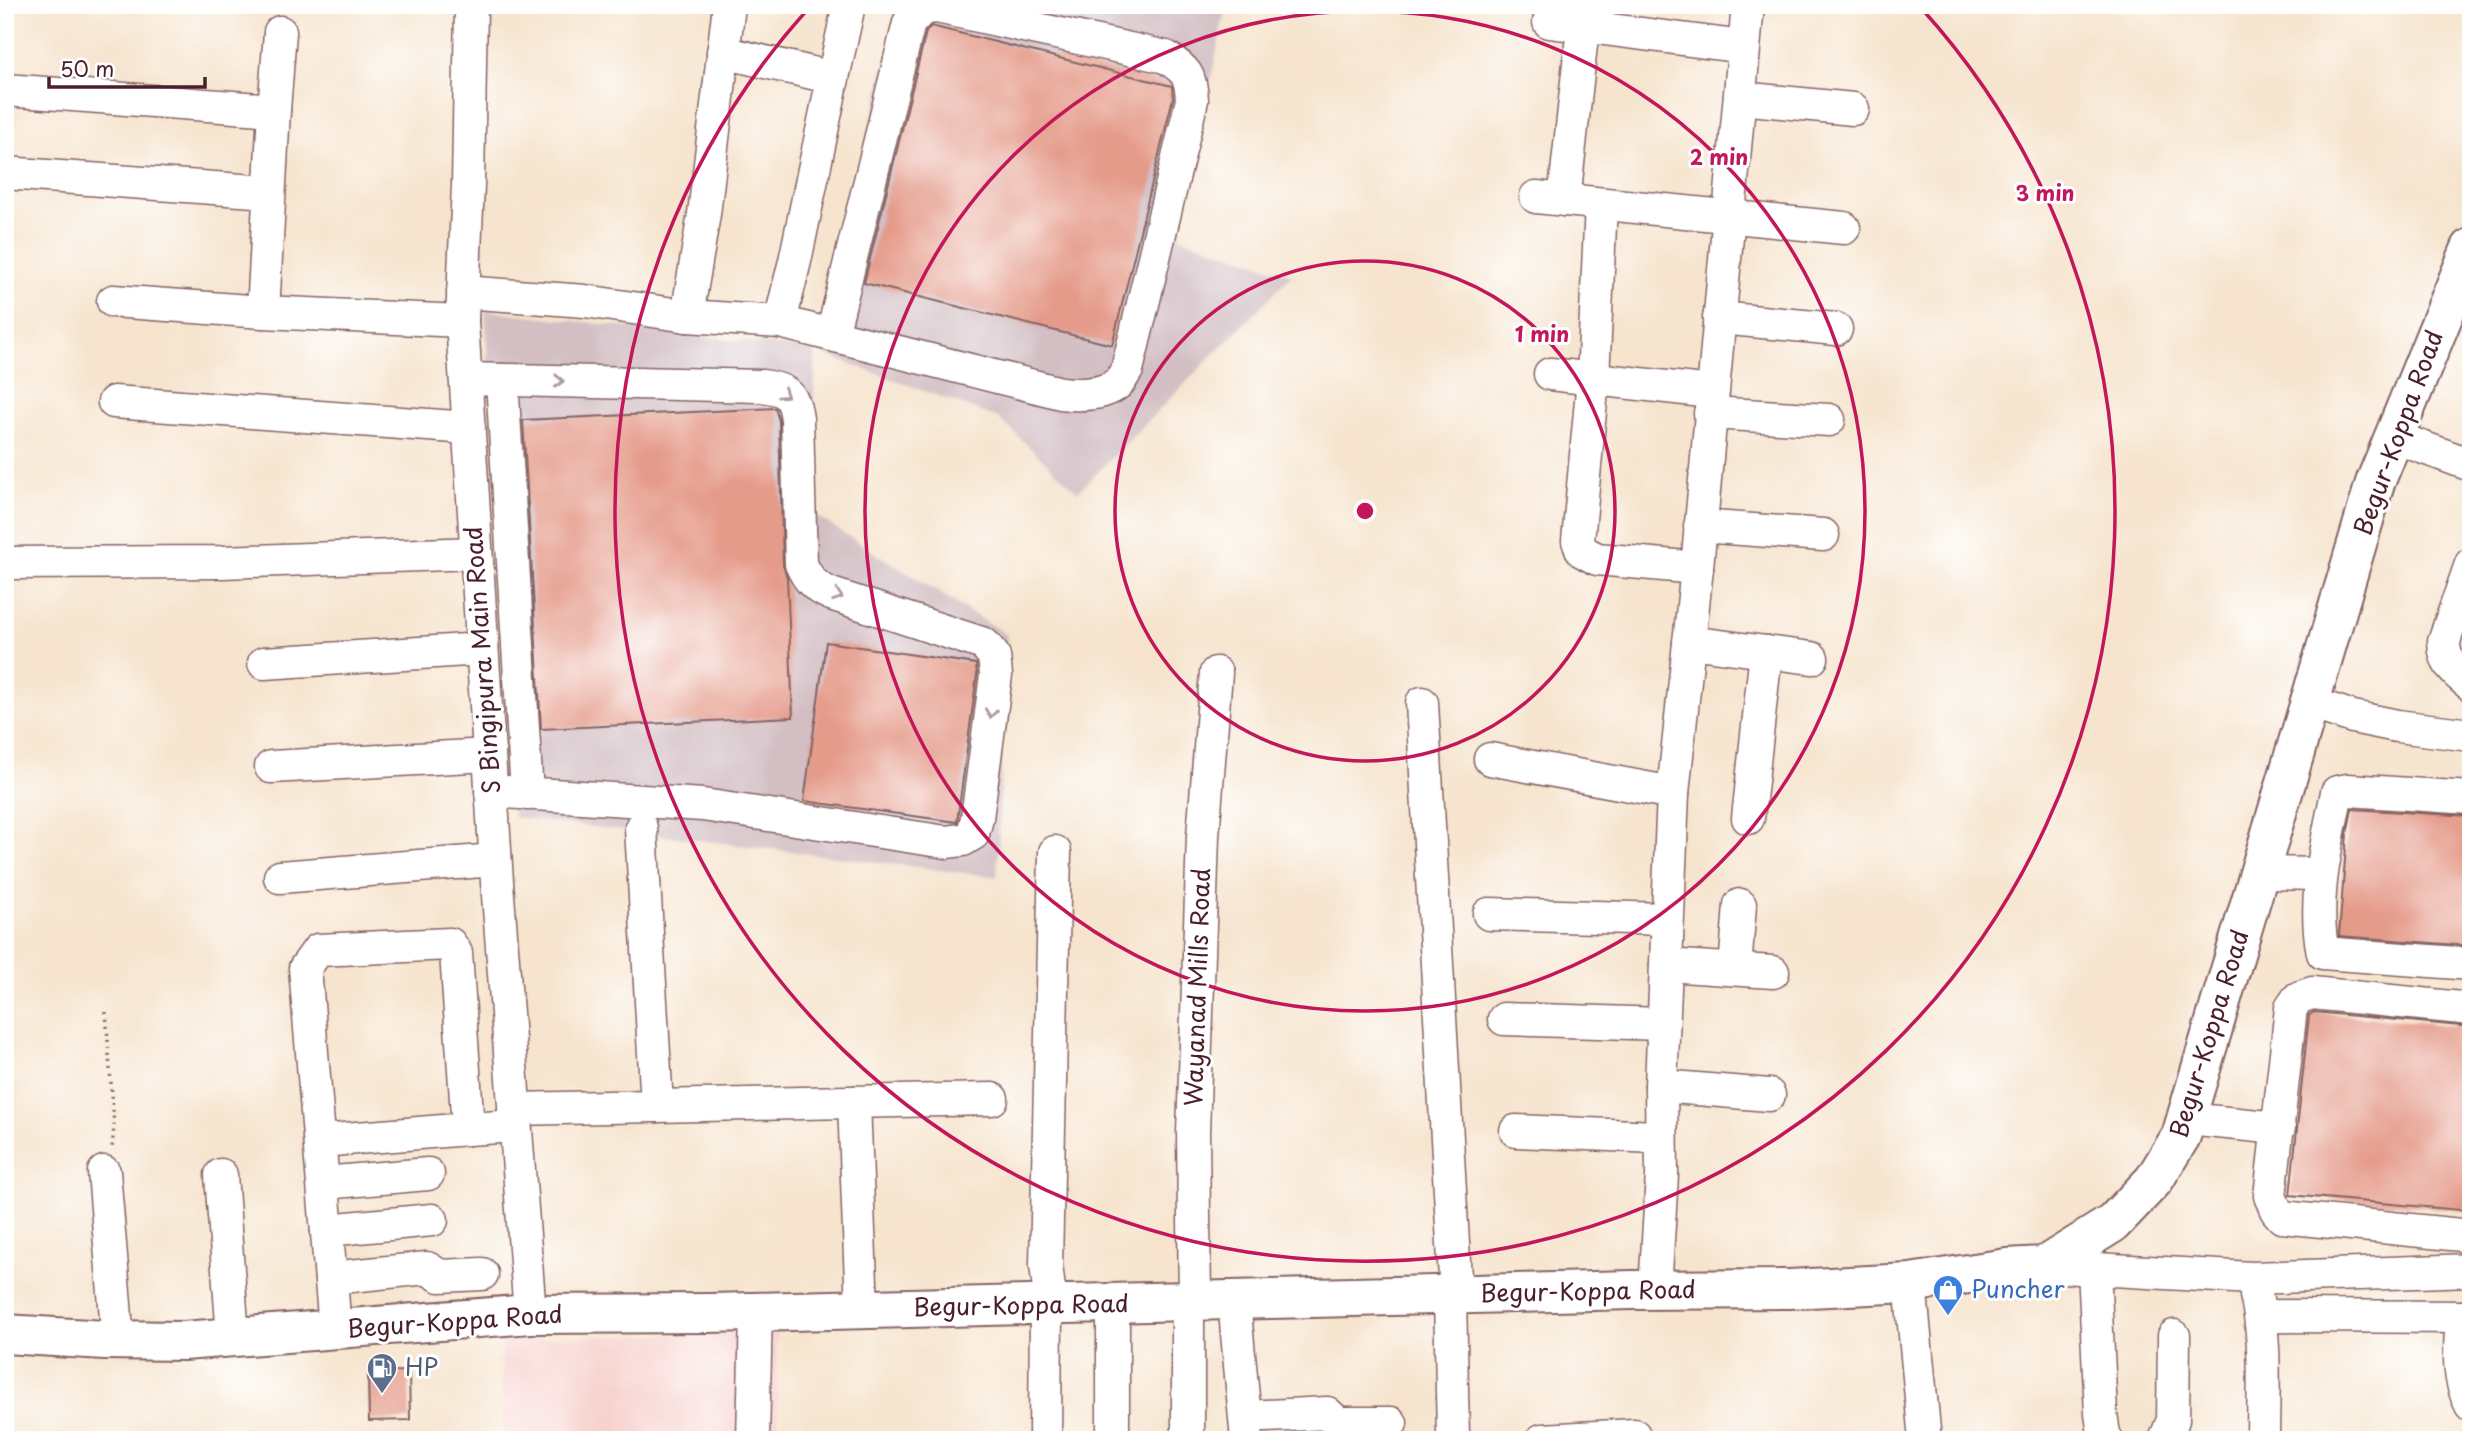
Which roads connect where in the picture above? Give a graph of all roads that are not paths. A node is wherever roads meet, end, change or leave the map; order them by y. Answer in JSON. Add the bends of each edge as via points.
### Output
{"nodes":[{"id":1,"x":471,"y":5,"type":"edge"},
{"id":2,"x":729,"y":5,"type":"edge"},
{"id":3,"x":849,"y":5,"type":"edge"},
{"id":4,"x":1748,"y":5,"type":"edge"},
{"id":5,"x":1549,"y":22,"type":"dead end"},
{"id":6,"x":1583,"y":27,"type":"junction"},
{"id":7,"x":280,"y":32,"type":"dead end"},
{"id":8,"x":1744,"y":47,"type":"junction"},
{"id":9,"x":723,"y":52,"type":"junction"},
{"id":10,"x":833,"y":78,"type":"junction"},
{"id":11,"x":5,"y":90,"type":"edge"},
{"id":12,"x":1740,"y":98,"type":"junction"},
{"id":13,"x":1853,"y":109,"type":"dead end"},
{"id":14,"x":274,"y":110,"type":"junction"},
{"id":15,"x":5,"y":173,"type":"edge"},
{"id":16,"x":269,"y":192,"type":"junction"},
{"id":17,"x":1601,"y":204,"type":"junction"},
{"id":18,"x":1728,"y":216,"type":"junction"},
{"id":19,"x":1844,"y":228,"type":"dead end"},
{"id":20,"x":2471,"y":248,"type":"edge"},
{"id":21,"x":113,"y":301,"type":"dead end"},
{"id":22,"x":463,"y":307,"type":"junction"},
{"id":23,"x":263,"y":312,"type":"junction"},
{"id":24,"x":687,"y":316,"type":"junction"},
{"id":25,"x":1719,"y":318,"type":"junction"},
{"id":26,"x":780,"y":322,"type":"junction"},
{"id":27,"x":1836,"y":329,"type":"dead end"},
{"id":28,"x":832,"y":335,"type":"junction"},
{"id":29,"x":1550,"y":374,"type":"dead end"},
{"id":30,"x":466,"y":379,"type":"junction"},
{"id":31,"x":1593,"y":379,"type":"junction"},
{"id":32,"x":502,"y":380,"type":"junction"},
{"id":33,"x":114,"y":402,"type":"dead end"},
{"id":34,"x":1711,"y":403,"type":"junction"},
{"id":35,"x":1829,"y":421,"type":"dead end"},
{"id":36,"x":469,"y":428,"type":"junction"},
{"id":37,"x":2394,"y":437,"type":"junction"},
{"id":38,"x":2471,"y":465,"type":"edge"},
{"id":39,"x":1700,"y":526,"type":"junction"},
{"id":40,"x":1823,"y":535,"type":"dead end"},
{"id":41,"x":477,"y":553,"type":"junction"},
{"id":42,"x":5,"y":563,"type":"edge"},
{"id":43,"x":2471,"y":564,"type":"edge"},
{"id":44,"x":1697,"y":568,"type":"junction"},
{"id":45,"x":1689,"y":642,"type":"junction"},
{"id":46,"x":482,"y":649,"type":"junction"},
{"id":47,"x":1766,"y":652,"type":"junction"},
{"id":48,"x":1812,"y":657,"type":"dead end"},
{"id":49,"x":264,"y":663,"type":"dead end"},
{"id":50,"x":1216,"y":673,"type":"dead end"},
{"id":51,"x":2471,"y":685,"type":"edge"},
{"id":52,"x":1422,"y":704,"type":"dead end"},
{"id":53,"x":2310,"y":704,"type":"junction"},
{"id":54,"x":2471,"y":735,"type":"edge"},
{"id":55,"x":489,"y":755,"type":"junction"},
{"id":56,"x":1490,"y":759,"type":"dead end"},
{"id":57,"x":271,"y":767,"type":"dead end"},
{"id":58,"x":491,"y":791,"type":"junction"},
{"id":59,"x":527,"y":793,"type":"junction"},
{"id":60,"x":1673,"y":793,"type":"junction"},
{"id":61,"x":2471,"y":798,"type":"edge"},
{"id":62,"x":1748,"y":818,"type":"dead end"},
{"id":63,"x":641,"y":828,"type":"dead end"},
{"id":64,"x":1055,"y":852,"type":"dead end"},
{"id":65,"x":495,"y":860,"type":"junction"},
{"id":66,"x":2260,"y":873,"type":"junction"},
{"id":67,"x":2321,"y":874,"type":"junction"},
{"id":68,"x":280,"y":877,"type":"dead end"},
{"id":69,"x":1740,"y":905,"type":"dead end"},
{"id":70,"x":1489,"y":914,"type":"dead end"},
{"id":71,"x":1667,"y":919,"type":"junction"},
{"id":72,"x":2471,"y":964,"type":"edge"},
{"id":73,"x":1665,"y":965,"type":"junction"},
{"id":74,"x":1735,"y":969,"type":"junction"},
{"id":75,"x":1773,"y":972,"type":"dead end"},
{"id":76,"x":2471,"y":1009,"type":"edge"},
{"id":77,"x":1504,"y":1019,"type":"dead end"},
{"id":78,"x":1663,"y":1024,"type":"junction"},
{"id":79,"x":1661,"y":1086,"type":"junction"},
{"id":80,"x":1769,"y":1095,"type":"dead end"},
{"id":81,"x":992,"y":1099,"type":"dead end"},
{"id":82,"x":854,"y":1102,"type":"junction"},
{"id":83,"x":657,"y":1106,"type":"junction"},
{"id":84,"x":515,"y":1117,"type":"junction"},
{"id":85,"x":2187,"y":1119,"type":"junction"},
{"id":86,"x":2279,"y":1128,"type":"junction"},
{"id":87,"x":468,"y":1129,"type":"junction"},
{"id":88,"x":1516,"y":1131,"type":"dead end"},
{"id":89,"x":1658,"y":1131,"type":"junction"},
{"id":90,"x":320,"y":1141,"type":"junction"},
{"id":91,"x":104,"y":1172,"type":"road end"},
{"id":92,"x":428,"y":1174,"type":"dead end"},
{"id":93,"x":221,"y":1175,"type":"dead end"},
{"id":94,"x":323,"y":1183,"type":"junction"},
{"id":95,"x":432,"y":1220,"type":"dead end"},
{"id":96,"x":327,"y":1230,"type":"junction"},
{"id":97,"x":2471,"y":1236,"type":"edge"},
{"id":98,"x":2044,"y":1266,"type":"junction"},
{"id":99,"x":2094,"y":1269,"type":"junction"},
{"id":100,"x":2471,"y":1270,"type":"edge"},
{"id":101,"x":482,"y":1274,"type":"dead end"},
{"id":102,"x":331,"y":1278,"type":"junction"},
{"id":103,"x":2252,"y":1278,"type":"junction"},
{"id":104,"x":1910,"y":1283,"type":"junction"},
{"id":105,"x":1646,"y":1290,"type":"junction"},
{"id":106,"x":1453,"y":1296,"type":"junction"},
{"id":107,"x":1234,"y":1301,"type":"junction"},
{"id":108,"x":1192,"y":1302,"type":"junction"},
{"id":109,"x":1113,"y":1304,"type":"junction"},
{"id":110,"x":1049,"y":1305,"type":"junction"},
{"id":111,"x":862,"y":1309,"type":"junction"},
{"id":112,"x":756,"y":1311,"type":"junction"},
{"id":113,"x":530,"y":1314,"type":"junction"},
{"id":114,"x":2261,"y":1316,"type":"junction"},
{"id":115,"x":2467,"y":1317,"type":"edge"},
{"id":116,"x":335,"y":1329,"type":"junction"},
{"id":117,"x":5,"y":1334,"type":"edge"},
{"id":118,"x":2174,"y":1336,"type":"dead end"},
{"id":119,"x":233,"y":1337,"type":"junction"},
{"id":120,"x":118,"y":1340,"type":"junction"},
{"id":121,"x":2471,"y":1405,"type":"edge"},
{"id":122,"x":1391,"y":1423,"type":"dead end"},
{"id":123,"x":1247,"y":1428,"type":"edge"},
{"id":124,"x":1634,"y":1435,"type":"dead end"},
{"id":125,"x":753,"y":1440,"type":"edge"},
{"id":126,"x":1045,"y":1440,"type":"edge"},
{"id":127,"x":1113,"y":1440,"type":"edge"},
{"id":128,"x":1188,"y":1440,"type":"edge"},
{"id":129,"x":1456,"y":1440,"type":"edge"},
{"id":130,"x":1542,"y":1440,"type":"edge"},
{"id":131,"x":1925,"y":1440,"type":"edge"},
{"id":132,"x":2107,"y":1440,"type":"edge"},
{"id":133,"x":2165,"y":1440,"type":"edge"},
{"id":134,"x":2263,"y":1440,"type":"edge"}],
"edges":[{"from":1,"to":22,"type":"street","name":"S Bingipura Main Road"},
{"from":2,"to":9,"type":"street"},
{"from":3,"to":10,"type":"street"},
{"from":4,"to":8,"type":"street"},
{"from":5,"to":6,"type":"street"},
{"from":6,"to":8,"type":"street"},
{"from":6,"to":17,"type":"street","via":[[1550,199]]},
{"from":7,"to":14,"type":"street"},
{"from":8,"to":12,"type":"street"},
{"from":9,"to":10,"type":"street"},
{"from":9,"to":24,"type":"street"},
{"from":10,"to":26,"type":"street"},
{"from":11,"to":14,"type":"street"},
{"from":12,"to":13,"type":"street"},
{"from":12,"to":18,"type":"street"},
{"from":14,"to":16,"type":"street"},
{"from":15,"to":16,"type":"street"},
{"from":16,"to":23,"type":"street"},
{"from":17,"to":18,"type":"street"},
{"from":17,"to":31,"type":"street"},
{"from":18,"to":19,"type":"street"},
{"from":18,"to":25,"type":"street"},
{"from":20,"to":37,"type":"main road","name":"Begur-Koppa Road"},
{"from":21,"to":23,"type":"street"},
{"from":22,"to":23,"type":"street"},
{"from":22,"to":24,"type":"street","via":[[585,302]]},
{"from":22,"to":30,"type":"street","name":"S Bingipura Main Road"},
{"from":24,"to":26,"type":"street"},
{"from":25,"to":27,"type":"street"},
{"from":25,"to":34,"type":"street"},
{"from":26,"to":28,"type":"street"},
{"from":28,"to":28,"type":"street","via":[[1061,393],[1077,395],[1118,384],[1127,370],[1192,100],[1191,82],[1182,68],[1166,57],[937,7],[922,9],[909,23]]},
{"from":29,"to":31,"type":"street"},
{"from":30,"to":32,"type":"street"},
{"from":30,"to":36,"type":"street","name":"S Bingipura Main Road"},
{"from":31,"to":34,"type":"street"},
{"from":31,"to":44,"type":"street","via":[[1578,541],[1582,551],[1597,559]]},
{"from":32,"to":59,"type":"street"},
{"from":32,"to":59,"type":"street","one_way":true,"via":[[762,386],[786,392],[795,402],[797,419],[801,564],[807,578],[831,594],[984,644],[994,656],[996,675],[980,805],[974,834],[963,840],[946,842],[703,805]]},
{"from":33,"to":36,"type":"street"},
{"from":34,"to":35,"type":"street"},
{"from":34,"to":39,"type":"street"},
{"from":36,"to":41,"type":"street","name":"S Bingipura Main Road"},
{"from":37,"to":38,"type":"street"},
{"from":37,"to":53,"type":"main road","name":"Begur-Koppa Road","via":[[2375,483]]},
{"from":39,"to":40,"type":"street"},
{"from":39,"to":44,"type":"street"},
{"from":41,"to":42,"type":"street","via":[[222,562]]},
{"from":41,"to":46,"type":"street","name":"S Bingipura Main Road"},
{"from":43,"to":51,"type":"street","via":[[2444,641],[2444,654],[2452,670]]},
{"from":44,"to":45,"type":"street"},
{"from":45,"to":47,"type":"street"},
{"from":45,"to":60,"type":"street"},
{"from":46,"to":49,"type":"street"},
{"from":46,"to":55,"type":"street","name":"S Bingipura Main Road"},
{"from":47,"to":48,"type":"street"},
{"from":47,"to":62,"type":"street"},
{"from":50,"to":108,"type":"street","name":"Wayanad Mills Road","via":[[1203,836]]},
{"from":52,"to":106,"type":"street"},
{"from":53,"to":54,"type":"street","via":[[2397,726]]},
{"from":53,"to":66,"type":"main road","name":"Begur-Koppa Road"},
{"from":55,"to":57,"type":"street"},
{"from":55,"to":58,"type":"street","name":"S Bingipura Main Road"},
{"from":56,"to":60,"type":"street"},
{"from":58,"to":59,"type":"street"},
{"from":58,"to":65,"type":"street","name":"S Bingipura Main Road"},
{"from":60,"to":71,"type":"street"},
{"from":61,"to":67,"type":"street","via":[[2337,792]]},
{"from":63,"to":83,"type":"street"},
{"from":64,"to":110,"type":"street","via":[[1046,1265]]},
{"from":65,"to":68,"type":"street"},
{"from":65,"to":84,"type":"street","name":"S Bingipura Main Road"},
{"from":66,"to":67,"type":"street"},
{"from":66,"to":85,"type":"main road","name":"Begur-Koppa Road"},
{"from":67,"to":72,"type":"street","via":[[2323,953]]},
{"from":69,"to":74,"type":"street"},
{"from":70,"to":71,"type":"street"},
{"from":71,"to":73,"type":"street"},
{"from":73,"to":74,"type":"street"},
{"from":73,"to":78,"type":"street"},
{"from":74,"to":75,"type":"street"},
{"from":76,"to":86,"type":"street","via":[[2312,993],[2298,998],[2291,1008]]},
{"from":77,"to":78,"type":"street"},
{"from":78,"to":79,"type":"street"},
{"from":79,"to":80,"type":"street"},
{"from":79,"to":89,"type":"street"},
{"from":81,"to":82,"type":"street"},
{"from":82,"to":83,"type":"street"},
{"from":82,"to":111,"type":"street"},
{"from":83,"to":84,"type":"street"},
{"from":84,"to":87,"type":"street"},
{"from":84,"to":113,"type":"street","name":"S Bingipura Main Road"},
{"from":85,"to":86,"type":"street"},
{"from":85,"to":98,"type":"main road","name":"Begur-Koppa Road","via":[[2182,1136],[2154,1181],[2113,1223]]},
{"from":86,"to":97,"type":"street","via":[[2270,1196],[2282,1217]]},
{"from":87,"to":90,"type":"street"},
{"from":87,"to":90,"type":"street","via":[[456,953],[450,944],[318,950],[305,968]]},
{"from":88,"to":89,"type":"street"},
{"from":89,"to":105,"type":"street","via":[[1662,1175]]},
{"from":90,"to":94,"type":"street"},
{"from":91,"to":120,"type":"street"},
{"from":92,"to":94,"type":"street"},
{"from":93,"to":119,"type":"street"},
{"from":94,"to":96,"type":"street"},
{"from":95,"to":96,"type":"street"},
{"from":96,"to":102,"type":"street"},
{"from":98,"to":99,"type":"street"},
{"from":98,"to":104,"type":"main road","name":"Begur-Koppa Road"},
{"from":99,"to":103,"type":"street"},
{"from":99,"to":132,"type":"street","via":[[2101,1414]]},
{"from":100,"to":103,"type":"street"},
{"from":101,"to":102,"type":"street","via":[[440,1276],[427,1268]]},
{"from":102,"to":116,"type":"street"},
{"from":103,"to":114,"type":"street"},
{"from":104,"to":105,"type":"main road","name":"Begur-Koppa Road"},
{"from":104,"to":131,"type":"street"},
{"from":105,"to":106,"type":"main road","name":"Begur-Koppa Road"},
{"from":106,"to":107,"type":"main road","name":"Begur-Koppa Road"},
{"from":106,"to":129,"type":"street"},
{"from":107,"to":108,"type":"main road","name":"Begur-Koppa Road"},
{"from":107,"to":123,"type":"street"},
{"from":108,"to":109,"type":"main road","name":"Begur-Koppa Road"},
{"from":108,"to":128,"type":"street","name":"Wayanad Mills Road"},
{"from":109,"to":110,"type":"main road","name":"Begur-Koppa Road"},
{"from":109,"to":127,"type":"street"},
{"from":110,"to":111,"type":"main road","name":"Begur-Koppa Road"},
{"from":110,"to":126,"type":"street"},
{"from":111,"to":112,"type":"main road","name":"Begur-Koppa Road"},
{"from":112,"to":113,"type":"main road","name":"Begur-Koppa Road"},
{"from":112,"to":125,"type":"street"},
{"from":113,"to":116,"type":"main road","name":"Begur-Koppa Road"},
{"from":114,"to":115,"type":"street"},
{"from":114,"to":134,"type":"street"},
{"from":115,"to":121,"type":"street","via":[[2459,1360]]},
{"from":116,"to":119,"type":"main road","name":"Begur-Koppa Road"},
{"from":117,"to":120,"type":"main road","name":"Begur-Koppa Road"},
{"from":118,"to":133,"type":"street","via":[[2173,1420]]},
{"from":119,"to":120,"type":"main road","name":"Begur-Koppa Road"},
{"from":122,"to":123,"type":"street","via":[[1338,1423],[1327,1413]]},
{"from":124,"to":130,"type":"street"}]}
